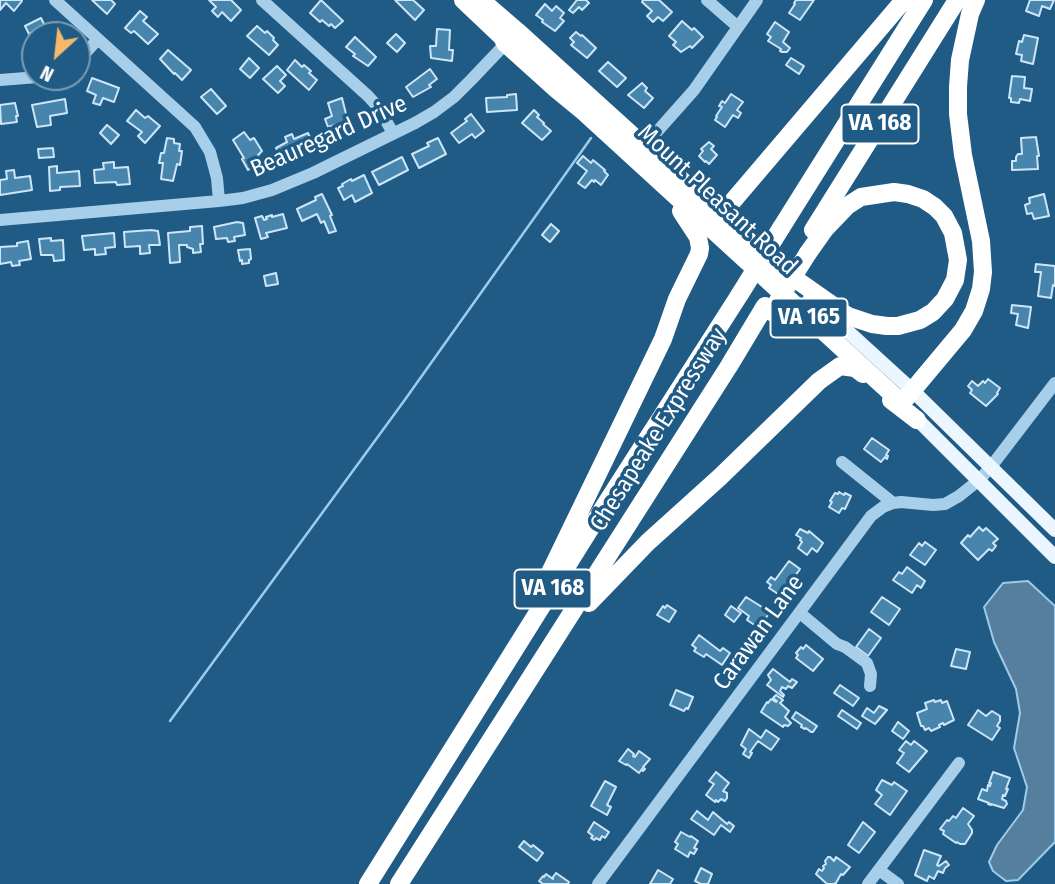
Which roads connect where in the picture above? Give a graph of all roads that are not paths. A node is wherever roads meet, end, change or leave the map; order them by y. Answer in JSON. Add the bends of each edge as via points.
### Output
{"nodes":[{"id":1,"x":55,"y":0,"type":"edge"},
{"id":2,"x":262,"y":0,"type":"edge"},
{"id":3,"x":463,"y":0,"type":"edge"},
{"id":4,"x":481,"y":0,"type":"edge"},
{"id":5,"x":707,"y":0,"type":"edge"},
{"id":6,"x":757,"y":0,"type":"edge"},
{"id":7,"x":904,"y":0,"type":"edge"},
{"id":8,"x":924,"y":0,"type":"edge"},
{"id":9,"x":957,"y":0,"type":"edge"},
{"id":10,"x":976,"y":0,"type":"edge"},
{"id":11,"x":738,"y":27,"type":"junction"},
{"id":12,"x":511,"y":37,"type":"junction"},
{"id":13,"x":98,"y":39,"type":"junction"},
{"id":14,"x":91,"y":47,"type":"edge"},
{"id":15,"x":21,"y":78,"type":"edge"},
{"id":16,"x":0,"y":80,"type":"edge"},
{"id":17,"x":393,"y":134,"type":"junction"},
{"id":18,"x":640,"y":152,"type":"junction"},
{"id":19,"x":219,"y":201,"type":"junction"},
{"id":20,"x":721,"y":215,"type":"junction"},
{"id":21,"x":0,"y":220,"type":"edge"},
{"id":22,"x":716,"y":233,"type":"junction"},
{"id":23,"x":805,"y":250,"type":"junction"},
{"id":24,"x":774,"y":264,"type":"junction"},
{"id":25,"x":663,"y":339,"type":"junction"},
{"id":26,"x":1055,"y":383,"type":"edge"},
{"id":27,"x":908,"y":397,"type":"junction"},
{"id":28,"x":917,"y":420,"type":"junction"},
{"id":29,"x":842,"y":462,"type":"dead end"},
{"id":30,"x":990,"y":468,"type":"junction"},
{"id":31,"x":979,"y":480,"type":"junction"},
{"id":32,"x":892,"y":503,"type":"junction"},
{"id":33,"x":1055,"y":530,"type":"edge"},
{"id":34,"x":1055,"y":557,"type":"edge"},
{"id":35,"x":800,"y":612,"type":"junction"},
{"id":36,"x":521,"y":640,"type":"junction"},
{"id":37,"x":870,"y":686,"type":"dead end"},
{"id":38,"x":497,"y":730,"type":"junction"},
{"id":39,"x":959,"y":763,"type":"dead end"},
{"id":40,"x":879,"y":870,"type":"junction"},
{"id":41,"x":368,"y":884,"type":"edge"},
{"id":42,"x":398,"y":884,"type":"edge"},
{"id":43,"x":598,"y":884,"type":"edge"},
{"id":44,"x":868,"y":884,"type":"edge"},
{"id":45,"x":898,"y":884,"type":"edge"}],
"edges":[{"from":1,"to":13,"type":"street"},
{"from":2,"to":17,"type":"street","via":[[368,96]]},
{"from":3,"to":12,"type":"highway","name":"Mount Pleasant Road","number":"VA 165","via":[[502,37]]},
{"from":4,"to":12,"type":"highway","name":"Mount Pleasant Road","number":"VA 165"},
{"from":5,"to":11,"type":"street"},
{"from":6,"to":11,"type":"street"},
{"from":7,"to":20,"type":"highway"},
{"from":8,"to":36,"type":"highway","name":"Chesapeake Expressway","number":"VA 168","bridge":true},
{"from":9,"to":23,"type":"highway","name":"Chesapeake Expressway","number":"VA 168"},
{"from":10,"to":27,"type":"highway","via":[[960,60],[958,114],[984,261],[981,289],[963,330]]},
{"from":11,"to":18,"type":"street","via":[[694,90]]},
{"from":12,"to":17,"type":"street","name":"Beauregard Drive","via":[[453,97]]},
{"from":12,"to":18,"type":"highway","name":"Mount Pleasant Road","number":"VA 165"},
{"from":13,"to":14,"type":"street"},
{"from":13,"to":19,"type":"street","via":[[200,133],[213,159]]},
{"from":15,"to":16,"type":"street"},
{"from":17,"to":19,"type":"street","name":"Beauregard Drive","via":[[289,183]]},
{"from":18,"to":20,"type":"highway","name":"Mount Pleasant Road","number":"VA 165"},
{"from":18,"to":22,"type":"highway","name":"Mount Pleasant Road","number":"VA 165"},
{"from":18,"to":25,"type":"highway","via":[[699,239],[699,254]]},
{"from":19,"to":21,"type":"street","name":"Beauregard Drive"},
{"from":20,"to":22,"type":"highway"},
{"from":20,"to":24,"type":"highway","name":"Mount Pleasant Road","number":"VA 165"},
{"from":22,"to":25,"type":"highway"},
{"from":22,"to":27,"type":"highway","name":"Mount Pleasant Road","number":"VA 165"},
{"from":23,"to":24,"type":"highway","via":[[847,206],[861,197],[894,192],[923,199],[944,216],[958,260],[951,289],[939,306],[920,320],[898,326],[848,316]]},
{"from":23,"to":38,"type":"highway","name":"Chesapeake Expressway","number":"VA 168"},
{"from":24,"to":27,"type":"main road","name":"Mount Pleasant Road","number":"VA 165"},
{"from":25,"to":36,"type":"highway","via":[[533,606]]},
{"from":26,"to":30,"type":"street"},
{"from":27,"to":28,"type":"main road","name":"Mount Pleasant Road","number":"VA 165"},
{"from":27,"to":30,"type":"main road","name":"Mount Pleasant Road","number":"VA 165"},
{"from":28,"to":31,"type":"main road","name":"Mount Pleasant Road","number":"VA 165"},
{"from":28,"to":38,"type":"highway","via":[[855,368],[836,368],[602,588]]},
{"from":29,"to":32,"type":"street"},
{"from":30,"to":31,"type":"street"},
{"from":30,"to":33,"type":"main road","name":"Mount Pleasant Road","number":"VA 165"},
{"from":31,"to":32,"type":"street","via":[[945,503]]},
{"from":31,"to":34,"type":"main road","name":"Mount Pleasant Road","number":"VA 165"},
{"from":32,"to":35,"type":"street","name":"Carawan Lane","via":[[867,521]]},
{"from":35,"to":37,"type":"street","via":[[867,663]]},
{"from":35,"to":43,"type":"street","name":"Carawan Lane"},
{"from":36,"to":41,"type":"highway","name":"Chesapeake Expressway","number":"VA 168"},
{"from":38,"to":42,"type":"highway","name":"Chesapeake Expressway","number":"VA 168"},
{"from":39,"to":40,"type":"street"},
{"from":40,"to":44,"type":"street"},
{"from":40,"to":45,"type":"street"}]}
